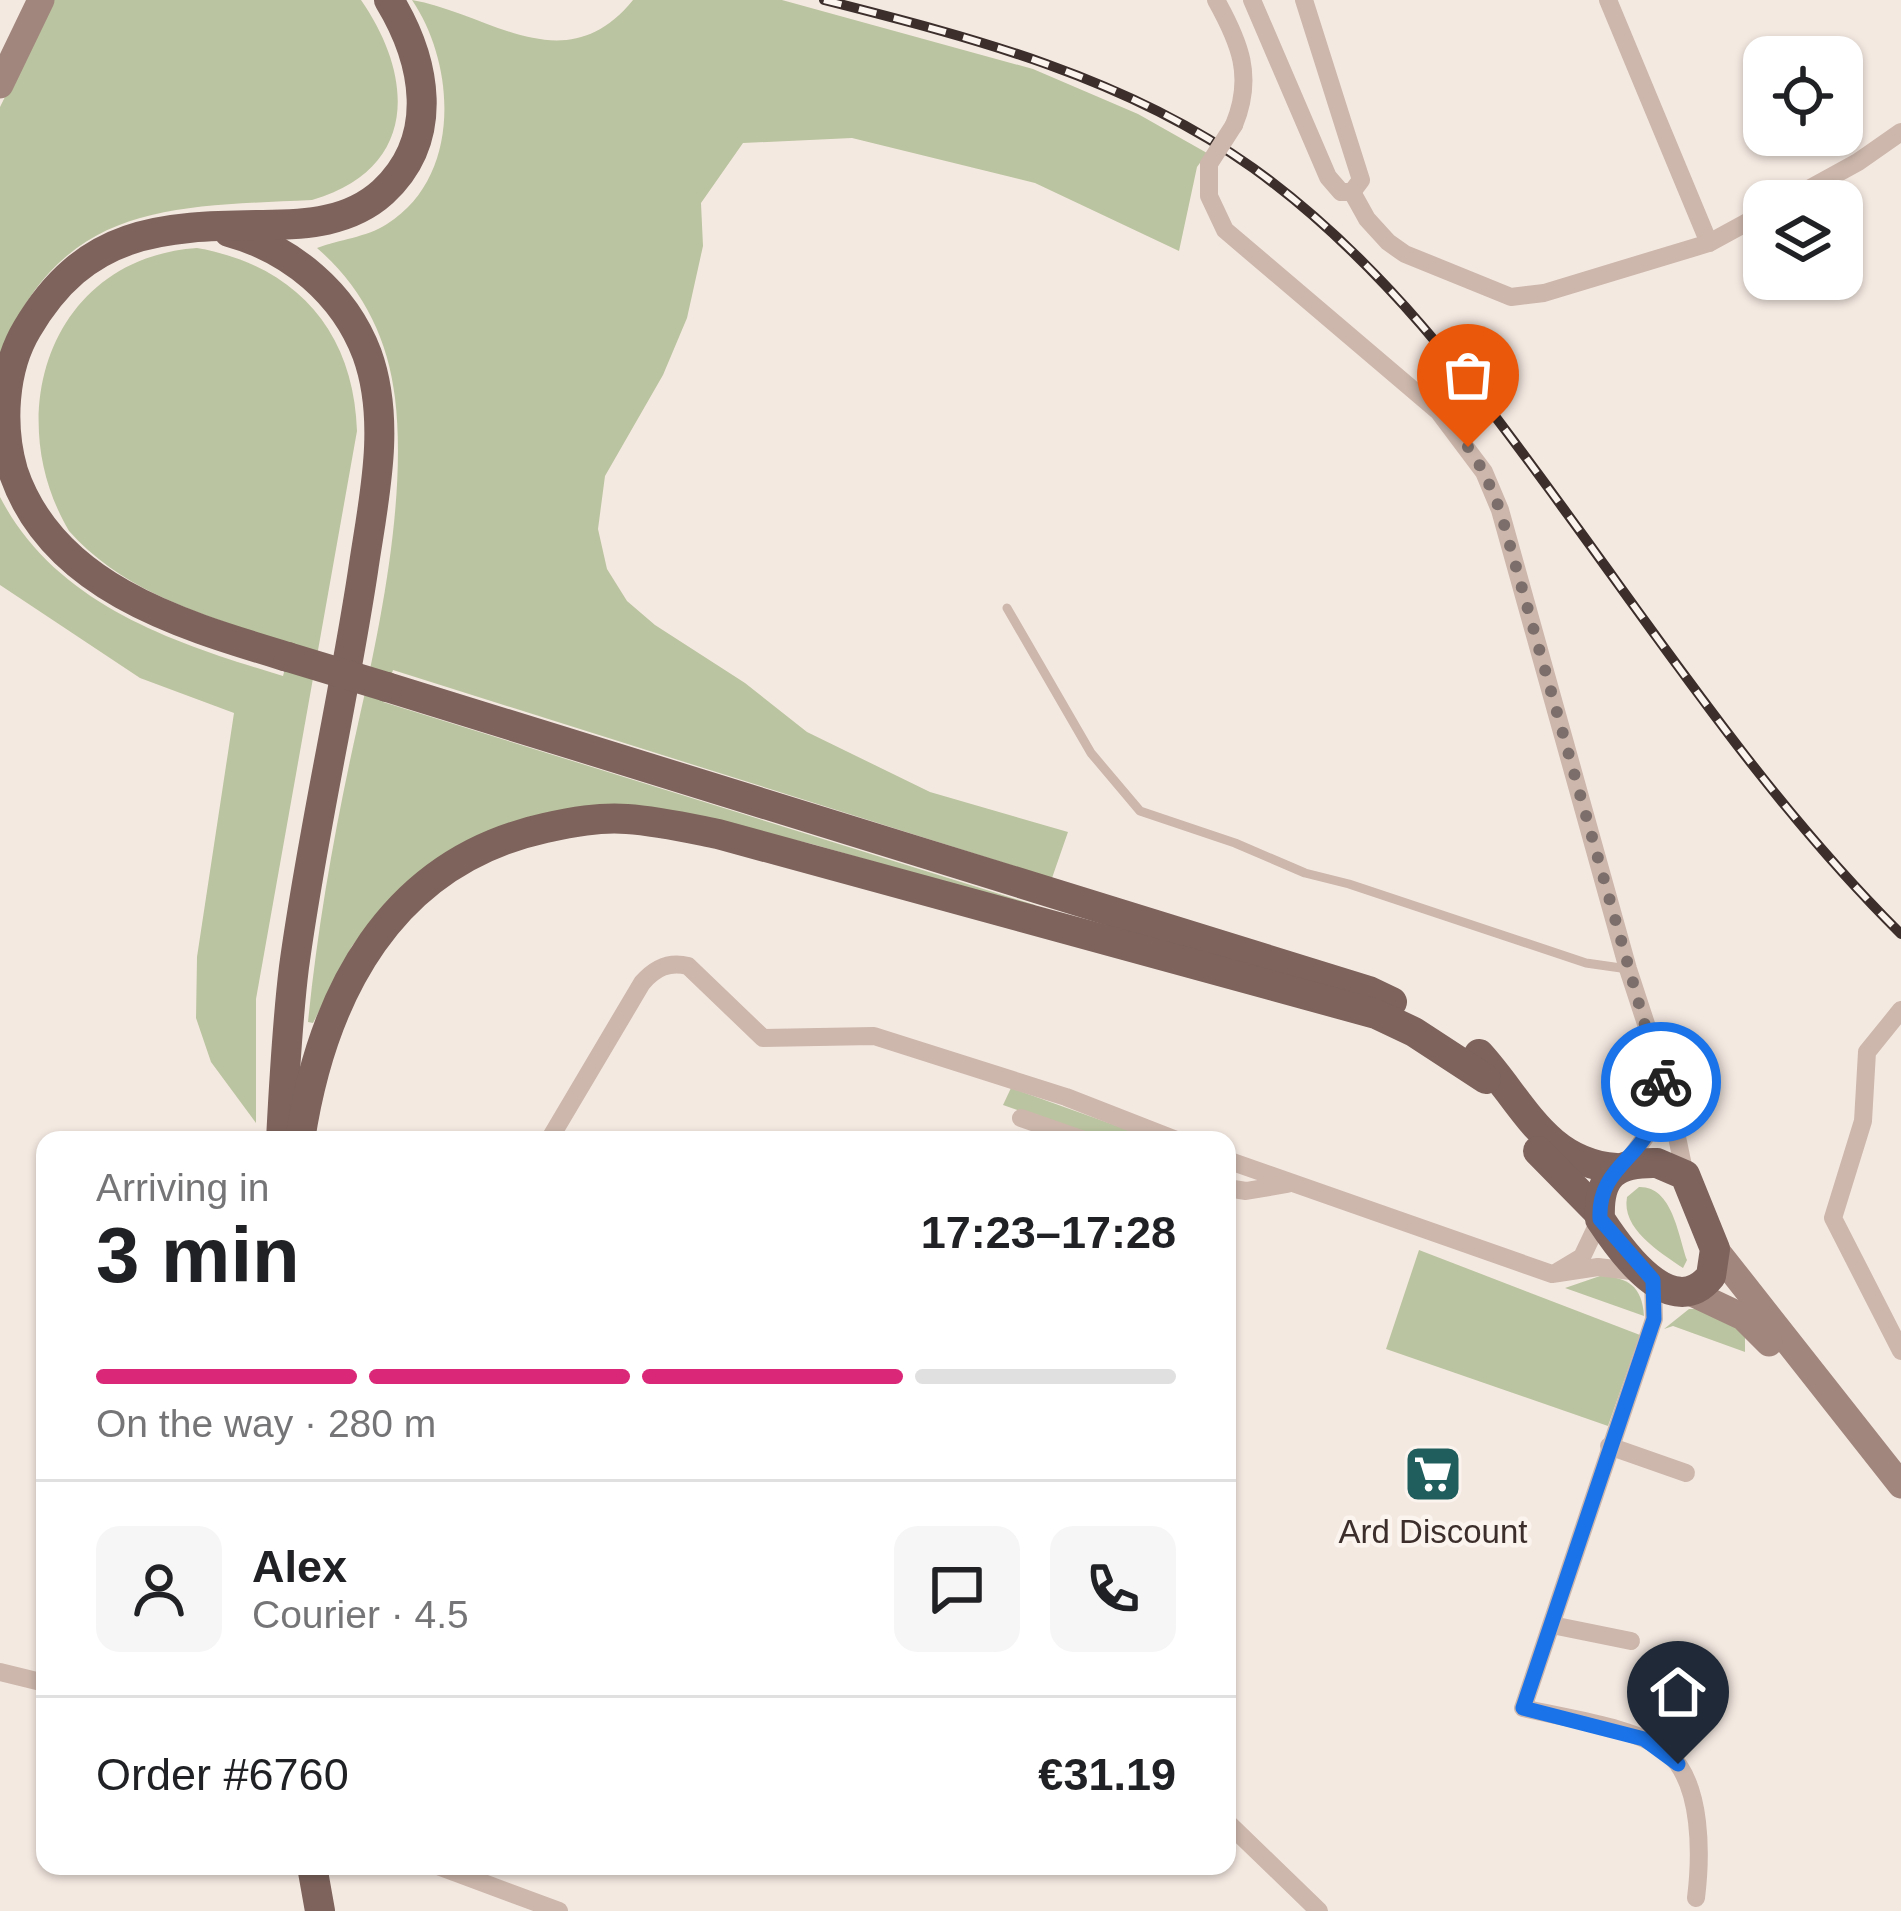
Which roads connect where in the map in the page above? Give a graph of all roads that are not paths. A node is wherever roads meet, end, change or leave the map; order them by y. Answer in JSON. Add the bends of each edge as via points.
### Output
{"nodes":[{"id":1,"x":41,"y":0,"type":"edge"},
{"id":2,"x":389,"y":0,"type":"edge"},
{"id":3,"x":1216,"y":0,"type":"edge"},
{"id":4,"x":1252,"y":0,"type":"edge"},
{"id":5,"x":1304,"y":0,"type":"edge"},
{"id":6,"x":1609,"y":0,"type":"edge"},
{"id":7,"x":0,"y":86,"type":"edge"},
{"id":8,"x":1901,"y":132,"type":"edge"},
{"id":9,"x":1825,"y":180,"type":"edge"},
{"id":10,"x":1352,"y":192,"type":"junction"},
{"id":11,"x":1743,"y":224,"type":"edge"},
{"id":12,"x":188,"y":226,"type":"junction"},
{"id":13,"x":1709,"y":243,"type":"junction"},
{"id":14,"x":1007,"y":608,"type":"dead end"},
{"id":15,"x":1628,"y":969,"type":"junction"},
{"id":16,"x":1901,"y":1010,"type":"edge"},
{"id":17,"x":1441,"y":1029,"type":"junction"},
{"id":18,"x":1659,"y":1070,"type":"junction"},
{"id":19,"x":1486,"y":1079,"type":"junction"},
{"id":20,"x":1021,"y":1118,"type":"dead end"},
{"id":21,"x":281,"y":1131,"type":"edge"},
{"id":22,"x":302,"y":1131,"type":"edge"},
{"id":23,"x":554,"y":1131,"type":"edge"},
{"id":24,"x":1058,"y":1131,"type":"edge"},
{"id":25,"x":1153,"y":1131,"type":"edge"},
{"id":26,"x":1236,"y":1164,"type":"edge"},
{"id":27,"x":1621,"y":1166,"type":"junction"},
{"id":28,"x":1684,"y":1175,"type":"junction"},
{"id":29,"x":1287,"y":1184,"type":"junction"},
{"id":30,"x":1236,"y":1189,"type":"edge"},
{"id":31,"x":1600,"y":1216,"type":"junction"},
{"id":32,"x":1715,"y":1249,"type":"junction"},
{"id":33,"x":1552,"y":1274,"type":"junction"},
{"id":34,"x":1649,"y":1276,"type":"junction"},
{"id":35,"x":1686,"y":1292,"type":"junction"},
{"id":36,"x":1645,"y":1348,"type":"junction"},
{"id":37,"x":1901,"y":1351,"type":"edge"},
{"id":38,"x":1609,"y":1446,"type":"junction"},
{"id":39,"x":1686,"y":1473,"type":"dead end"},
{"id":40,"x":1894,"y":1476,"type":"edge"},
{"id":41,"x":1552,"y":1625,"type":"junction"},
{"id":42,"x":1631,"y":1641,"type":"dead end"},
{"id":43,"x":0,"y":1672,"type":"edge"},
{"id":44,"x":36,"y":1681,"type":"edge"},
{"id":45,"x":1236,"y":1831,"type":"edge"},
{"id":46,"x":314,"y":1875,"type":"edge"},
{"id":47,"x":462,"y":1875,"type":"edge"},
{"id":48,"x":1696,"y":1898,"type":"dead end"},
{"id":49,"x":320,"y":1911,"type":"edge"},
{"id":50,"x":559,"y":1911,"type":"edge"},
{"id":51,"x":1319,"y":1911,"type":"edge"}],
"edges":[{"from":1,"to":7,"type":"main road"},
{"from":2,"to":12,"type":"main road","via":[[416,53],[424,102],[413,149],[385,190],[321,222]]},
{"from":3,"to":15,"type":"street","bridge":true,"via":[[1238,39],[1244,97],[1209,164],[1208,196],[1225,230],[1439,412],[1484,472]]},
{"from":4,"to":10,"type":"street","via":[[1328,177]]},
{"from":5,"to":10,"type":"street","via":[[1357,160],[1360,180]]},
{"from":6,"to":13,"type":"street"},
{"from":8,"to":9,"type":"street"},
{"from":10,"to":13,"type":"street","via":[[1367,219],[1405,254],[1511,297]]},
{"from":11,"to":13,"type":"street"},
{"from":12,"to":17,"type":"main road","bridge":true,"via":[[111,248],[48,298],[20,341],[5,401],[8,455],[35,517],[79,566],[138,604],[214,635],[1369,991]]},
{"from":12,"to":21,"type":"main road","via":[[245,236],[318,280],[367,356],[378,414],[375,490],[294,967]]},
{"from":14,"to":15,"type":"lane","via":[[1091,753],[1140,811],[1305,873],[1586,963]]},
{"from":15,"to":18,"type":"street"},
{"from":16,"to":37,"type":"street","via":[[1867,1052],[1863,1121],[1833,1218]]},
{"from":17,"to":19,"type":"main road"},
{"from":17,"to":27,"type":"main road","via":[[1482,1058],[1558,1150]]},
{"from":18,"to":27,"type":"street","via":[[1658,1113]]},
{"from":18,"to":28,"type":"street"},
{"from":19,"to":22,"type":"main road","via":[[1376,1014],[718,834],[625,819],[578,821],[491,844],[426,884],[382,928],[336,1005]]},
{"from":19,"to":31,"type":"main road"},
{"from":20,"to":24,"type":"street"},
{"from":23,"to":25,"type":"street","via":[[642,982],[672,964],[688,966],[763,1038],[874,1036]]},
{"from":26,"to":29,"type":"street"},
{"from":27,"to":28,"type":"main road","via":[[1657,1163]]},
{"from":27,"to":31,"type":"main road","via":[[1603,1190]]},
{"from":28,"to":32,"type":"main road"},
{"from":29,"to":30,"type":"street"},
{"from":29,"to":33,"type":"street"},
{"from":31,"to":33,"type":"street","via":[[1582,1257]]},
{"from":31,"to":34,"type":"main road"},
{"from":32,"to":35,"type":"main road","via":[[1711,1276]]},
{"from":32,"to":40,"type":"main road"},
{"from":33,"to":34,"type":"street","via":[[1598,1267]]},
{"from":34,"to":35,"type":"main road"},
{"from":34,"to":36,"type":"street","via":[[1654,1319]]},
{"from":35,"to":36,"type":"street"},
{"from":35,"to":40,"type":"main road","via":[[1743,1317]]},
{"from":36,"to":38,"type":"street"},
{"from":38,"to":39,"type":"street"},
{"from":38,"to":41,"type":"street"},
{"from":41,"to":42,"type":"street"},
{"from":41,"to":48,"type":"street","via":[[1523,1708],[1644,1739],[1678,1764],[1698,1834]]},
{"from":43,"to":44,"type":"street"},
{"from":45,"to":51,"type":"street"},
{"from":46,"to":49,"type":"main road"},
{"from":47,"to":50,"type":"street"}]}
